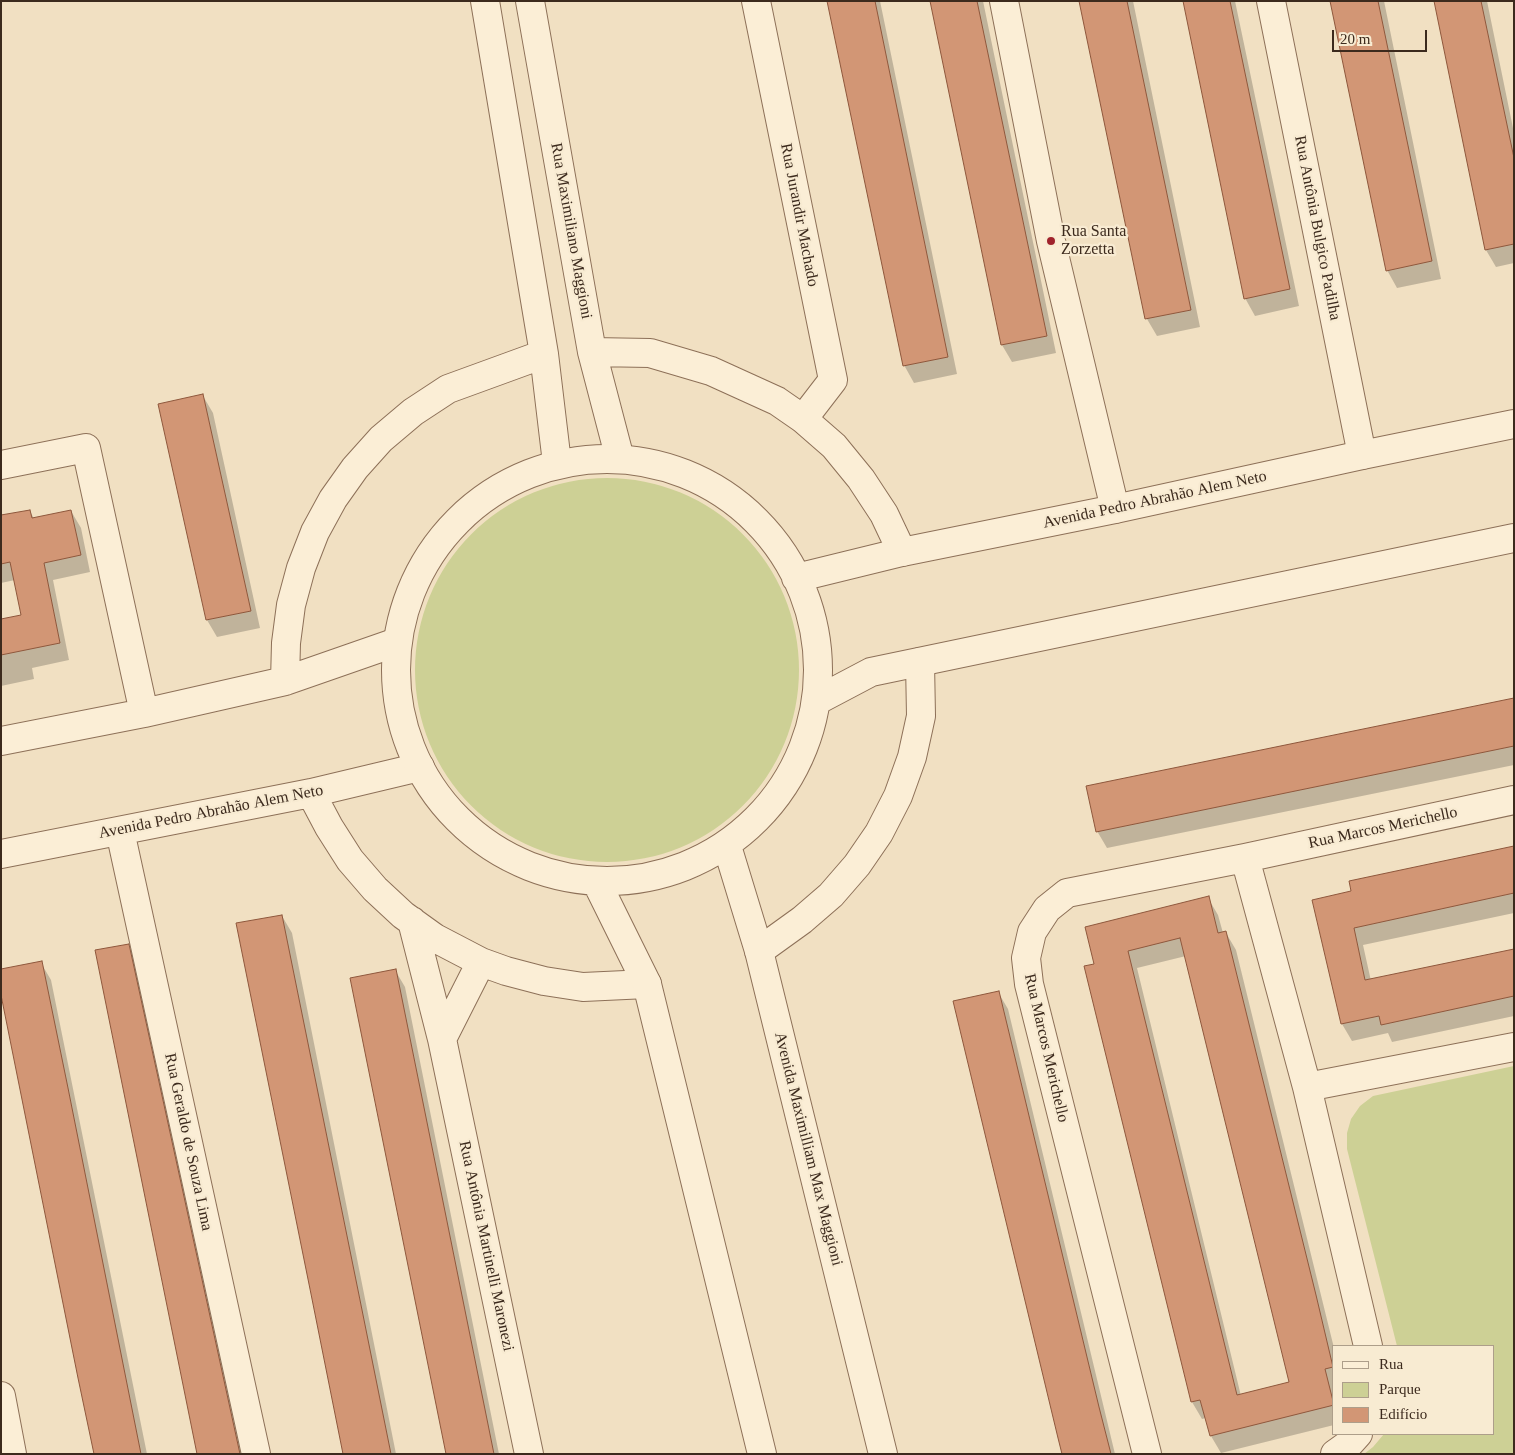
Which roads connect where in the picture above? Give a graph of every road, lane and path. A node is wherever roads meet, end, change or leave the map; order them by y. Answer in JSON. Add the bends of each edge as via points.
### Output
{"nodes":[{"id":1,"x":485,"y":1,"type":"edge"},
{"id":2,"x":530,"y":1,"type":"edge"},
{"id":3,"x":756,"y":1,"type":"edge"},
{"id":4,"x":1004,"y":1,"type":"edge"},
{"id":5,"x":1271,"y":1,"type":"edge"},
{"id":6,"x":592,"y":352,"type":"junction"},
{"id":7,"x":544,"y":354,"type":"junction"},
{"id":8,"x":803,"y":419,"type":"junction"},
{"id":9,"x":1514,"y":424,"type":"edge"},
{"id":10,"x":1362,"y":455,"type":"junction"},
{"id":11,"x":620,"y":459,"type":"junction"},
{"id":12,"x":557,"y":463,"type":"junction"},
{"id":13,"x":1,"y":466,"type":"edge"},
{"id":14,"x":1115,"y":509,"type":"junction"},
{"id":15,"x":1514,"y":538,"type":"edge"},
{"id":16,"x":902,"y":552,"type":"junction"},
{"id":17,"x":796,"y":578,"type":"junction"},
{"id":18,"x":397,"y":642,"type":"junction"},
{"id":19,"x":920,"y":662,"type":"junction"},
{"id":20,"x":285,"y":681,"type":"junction"},
{"id":21,"x":816,"y":701,"type":"junction"},
{"id":22,"x":144,"y":714,"type":"junction"},
{"id":23,"x":1,"y":741,"type":"edge"},
{"id":24,"x":420,"y":767,"type":"junction"},
{"id":25,"x":311,"y":793,"type":"junction"},
{"id":26,"x":1514,"y":800,"type":"edge"},
{"id":27,"x":120,"y":831,"type":"junction"},
{"id":28,"x":727,"y":846,"type":"junction"},
{"id":29,"x":1,"y":854,"type":"edge"},
{"id":30,"x":1245,"y":858,"type":"junction"},
{"id":31,"x":596,"y":881,"type":"junction"},
{"id":32,"x":412,"y":921,"type":"junction"},
{"id":33,"x":759,"y":951,"type":"junction"},
{"id":34,"x":481,"y":962,"type":"junction"},
{"id":35,"x":646,"y":984,"type":"junction"},
{"id":36,"x":442,"y":1039,"type":"junction"},
{"id":37,"x":1514,"y":1046,"type":"edge"},
{"id":38,"x":1307,"y":1087,"type":"junction"},
{"id":39,"x":1368,"y":1345,"type":"edge"},
{"id":40,"x":1,"y":1396,"type":"edge"},
{"id":41,"x":1357,"y":1435,"type":"edge"},
{"id":42,"x":12,"y":1454,"type":"edge"},
{"id":43,"x":256,"y":1454,"type":"edge"},
{"id":44,"x":529,"y":1454,"type":"edge"},
{"id":45,"x":762,"y":1454,"type":"edge"},
{"id":46,"x":884,"y":1454,"type":"edge"},
{"id":47,"x":1147,"y":1454,"type":"edge"},
{"id":48,"x":1335,"y":1454,"type":"edge"}],
"edges":[{"from":1,"to":7,"type":"street"},
{"from":2,"to":6,"type":"street","name":"Rua Maximiliano Maggioni"},
{"from":3,"to":8,"type":"street","name":"Rua Jurandir Machado","via":[[833,380]]},
{"from":4,"to":14,"type":"street","via":[[1052,241]]},
{"from":5,"to":10,"type":"street","name":"Rua Antônia Bulgico Padilha"},
{"from":6,"to":8,"type":"street","via":[[650,353],[711,371],[777,401]]},
{"from":6,"to":11,"type":"street","name":"Rua Maximiliano Maggioni"},
{"from":7,"to":12,"type":"street"},
{"from":7,"to":20,"type":"street","via":[[448,389],[381,439],[355,468],[315,532],[301,568],[291,605]]},
{"from":8,"to":16,"type":"street","via":[[834,446],[861,479],[884,514]]},
{"from":9,"to":10,"type":"street","name":"Avenida Pedro Abrahão Alem Neto"},
{"from":10,"to":14,"type":"street","name":"Avenida Pedro Abrahão Alem Neto"},
{"from":11,"to":12,"type":"street"},
{"from":11,"to":17,"type":"street","via":[[666,468],[711,486],[760,526],[780,550]]},
{"from":12,"to":18,"type":"street","via":[[498,488],[449,528],[414,581],[403,611]]},
{"from":13,"to":22,"type":"street","via":[[86,448]]},
{"from":14,"to":16,"type":"street","name":"Avenida Pedro Abrahão Alem Neto"},
{"from":15,"to":19,"type":"street"},
{"from":16,"to":17,"type":"street","name":"Avenida Pedro Abrahão Alem Neto"},
{"from":17,"to":21,"type":"street","via":[[808,607],[815,638],[818,669]]},
{"from":18,"to":20,"type":"street"},
{"from":18,"to":24,"type":"street","via":[[395,674],[398,703],[406,737]]},
{"from":19,"to":21,"type":"street","via":[[871,672]]},
{"from":19,"to":33,"type":"street","via":[[921,716],[912,757],[898,796],[879,833],[831,895]]},
{"from":20,"to":22,"type":"street"},
{"from":21,"to":28,"type":"street","via":[[798,761],[782,788],[762,813]]},
{"from":22,"to":23,"type":"street"},
{"from":24,"to":25,"type":"street","name":"Avenida Pedro Abrahão Alem Neto"},
{"from":24,"to":31,"type":"street","via":[[436,794],[458,818],[500,851],[536,868]]},
{"from":25,"to":27,"type":"street","name":"Avenida Pedro Abrahão Alem Neto"},
{"from":25,"to":32,"type":"street","via":[[350,860],[375,889]]},
{"from":26,"to":30,"type":"street","name":"Rua Marcos Merichello"},
{"from":27,"to":29,"type":"street","name":"Avenida Pedro Abrahão Alem Neto"},
{"from":27,"to":43,"type":"street","name":"Rua Geraldo de Souza Lima"},
{"from":28,"to":31,"type":"street","via":[[663,876]]},
{"from":28,"to":33,"type":"street","name":"Avenida Maximilliam Max Maggioni"},
{"from":30,"to":38,"type":"street"},
{"from":30,"to":47,"type":"street","name":"Rua Marcos Merichello","via":[[1068,892],[1047,909],[1037,924],[1026,958],[1029,984]]},
{"from":31,"to":35,"type":"street"},
{"from":32,"to":34,"type":"street","via":[[435,938]]},
{"from":32,"to":36,"type":"street","name":"Rua Antônia Martinelli Maronezi"},
{"from":33,"to":46,"type":"street","name":"Avenida Maximilliam Max Maggioni"},
{"from":34,"to":35,"type":"street","via":[[544,981],[583,987]]},
{"from":34,"to":36,"type":"street"},
{"from":35,"to":45,"type":"street"},
{"from":36,"to":44,"type":"street","name":"Rua Antônia Martinelli Maronezi"},
{"from":37,"to":38,"type":"street"},
{"from":38,"to":39,"type":"street"},
{"from":40,"to":42,"type":"street"},
{"from":41,"to":48,"type":"street"}]}
